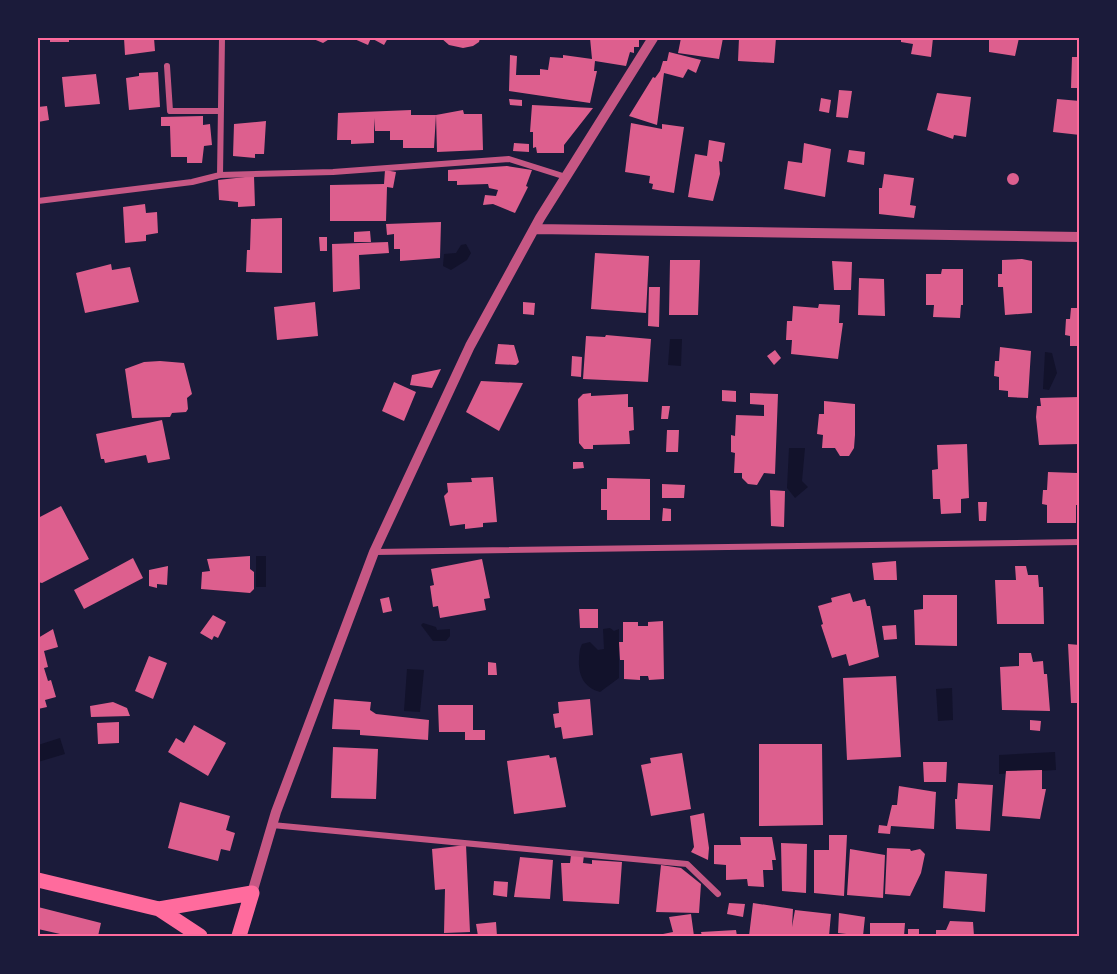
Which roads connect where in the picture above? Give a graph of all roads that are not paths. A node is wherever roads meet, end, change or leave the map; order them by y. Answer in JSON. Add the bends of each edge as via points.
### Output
{"nodes":[{"id":1,"x":222,"y":38,"type":"edge"},
{"id":2,"x":653,"y":38,"type":"edge"},
{"id":3,"x":167,"y":66,"type":"dead end"},
{"id":4,"x":221,"y":111,"type":"junction"},
{"id":5,"x":220,"y":175,"type":"junction"},
{"id":6,"x":566,"y":177,"type":"junction"},
{"id":7,"x":38,"y":201,"type":"edge"},
{"id":8,"x":534,"y":229,"type":"junction"},
{"id":9,"x":1080,"y":237,"type":"edge"},
{"id":10,"x":1080,"y":542,"type":"edge"},
{"id":11,"x":374,"y":552,"type":"junction"},
{"id":12,"x":272,"y":825,"type":"junction"},
{"id":13,"x":38,"y":880,"type":"edge"},
{"id":14,"x":252,"y":893,"type":"junction"},
{"id":15,"x":718,"y":894,"type":"dead end"},
{"id":16,"x":159,"y":909,"type":"junction"},
{"id":17,"x":200,"y":936,"type":"edge"},
{"id":18,"x":239,"y":936,"type":"edge"}],
"edges":[{"from":1,"to":4,"type":"street"},
{"from":2,"to":6,"type":"street"},
{"from":3,"to":4,"type":"street","via":[[170,111]]},
{"from":4,"to":5,"type":"street"},
{"from":5,"to":6,"type":"street","via":[[333,172],[509,159]]},
{"from":5,"to":7,"type":"street"},
{"from":6,"to":8,"type":"street"},
{"from":8,"to":9,"type":"street"},
{"from":8,"to":11,"type":"street","via":[[470,345]]},
{"from":10,"to":11,"type":"street"},
{"from":11,"to":12,"type":"street"},
{"from":12,"to":14,"type":"street"},
{"from":12,"to":15,"type":"street","via":[[687,864]]},
{"from":13,"to":16,"type":"main road"},
{"from":14,"to":16,"type":"main road"},
{"from":14,"to":18,"type":"main road"},
{"from":16,"to":17,"type":"main road"}]}
